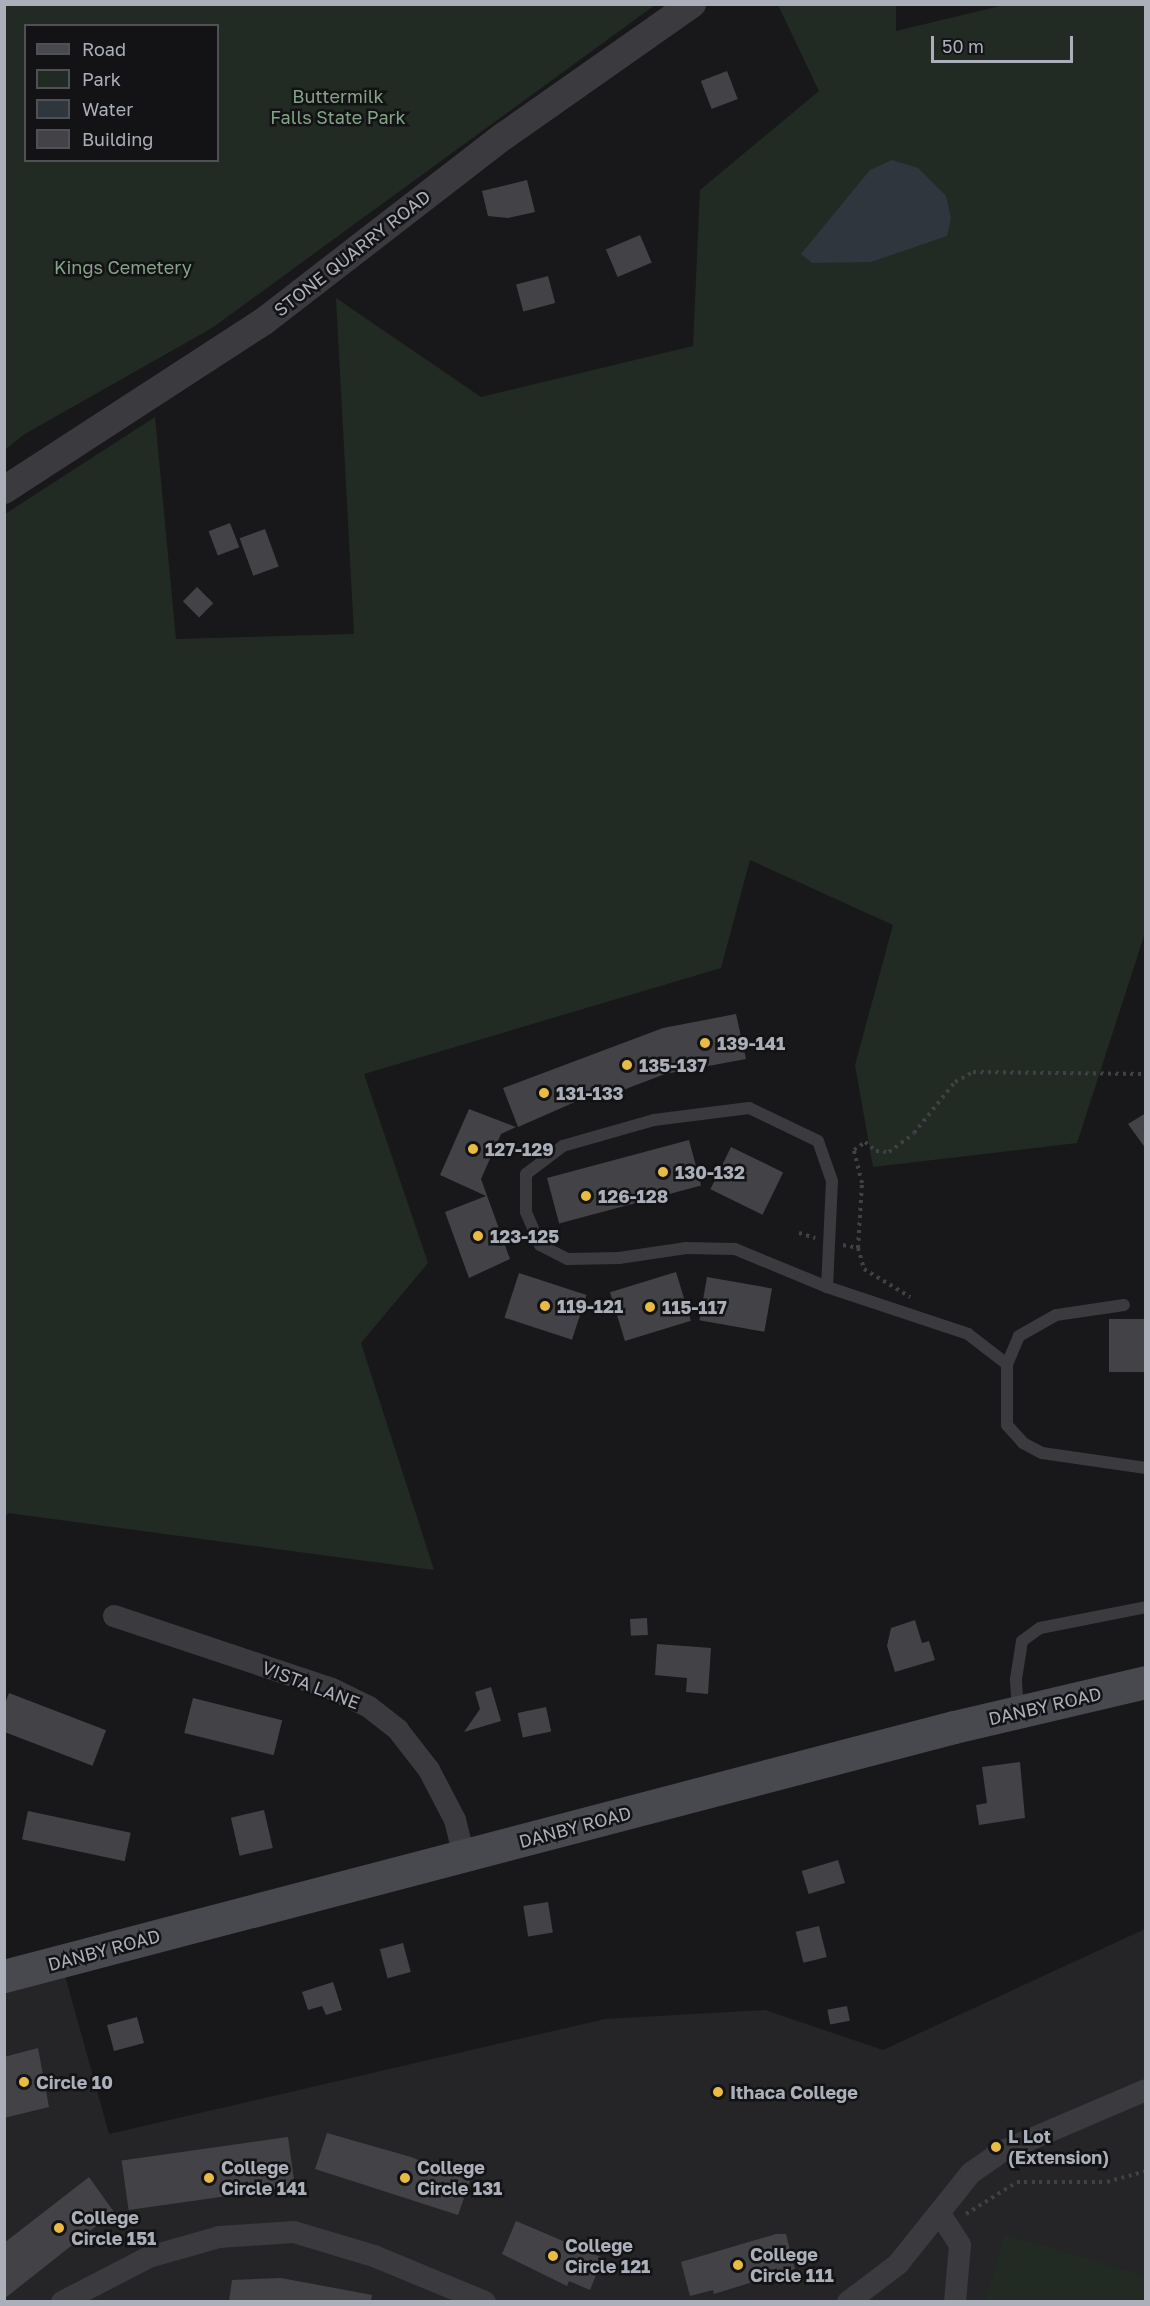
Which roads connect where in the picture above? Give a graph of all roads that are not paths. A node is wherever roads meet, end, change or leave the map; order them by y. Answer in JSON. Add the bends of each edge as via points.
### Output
{"nodes":[{"id":1,"x":692,"y":4,"type":"edge"},
{"id":2,"x":4,"y":490,"type":"edge"},
{"id":3,"x":827,"y":1287,"type":"junction"},
{"id":4,"x":1124,"y":1305,"type":"dead end"},
{"id":5,"x":1007,"y":1364,"type":"junction"},
{"id":6,"x":1146,"y":1468,"type":"edge"},
{"id":7,"x":1146,"y":1607,"type":"edge"},
{"id":8,"x":114,"y":1616,"type":"dead end"},
{"id":9,"x":1146,"y":1682,"type":"edge"},
{"id":10,"x":1018,"y":1712,"type":"junction"},
{"id":11,"x":464,"y":1857,"type":"junction"},
{"id":12,"x":4,"y":1976,"type":"edge"},
{"id":13,"x":1146,"y":2090,"type":"edge"},
{"id":14,"x":944,"y":2221,"type":"junction"},
{"id":15,"x":62,"y":2301,"type":"edge"},
{"id":16,"x":485,"y":2301,"type":"edge"},
{"id":17,"x":848,"y":2301,"type":"edge"},
{"id":18,"x":955,"y":2301,"type":"edge"}],
"edges":[{"from":1,"to":2,"type":"street","name":"STONE QUARRY ROAD","via":[[504,136],[263,322]]},
{"from":3,"to":3,"type":"lane","via":[[735,1249],[686,1248],[619,1258],[568,1259],[540,1245],[526,1212],[526,1174],[562,1146],[654,1120],[749,1108],[818,1141],[832,1181]]},
{"from":3,"to":5,"type":"lane","via":[[968,1334]]},
{"from":4,"to":5,"type":"lane","via":[[1056,1315],[1018,1336]]},
{"from":5,"to":6,"type":"lane","via":[[1007,1425],[1023,1443],[1042,1453]]},
{"from":7,"to":10,"type":"lane","via":[[1040,1628],[1022,1641],[1016,1678]]},
{"from":8,"to":11,"type":"street","name":"VISTA LANE","via":[[332,1689],[369,1707],[398,1730],[429,1770],[455,1820]]},
{"from":9,"to":10,"type":"main road","name":"DANBY ROAD"},
{"from":10,"to":11,"type":"main road","name":"DANBY ROAD"},
{"from":11,"to":12,"type":"main road","name":"DANBY ROAD"},
{"from":13,"to":14,"type":"street","via":[[1003,2151],[972,2173]]},
{"from":14,"to":17,"type":"street","via":[[898,2264]]},
{"from":14,"to":18,"type":"street","via":[[960,2245]]},
{"from":15,"to":16,"type":"street","via":[[149,2257],[219,2237],[294,2232],[374,2256]]}]}
